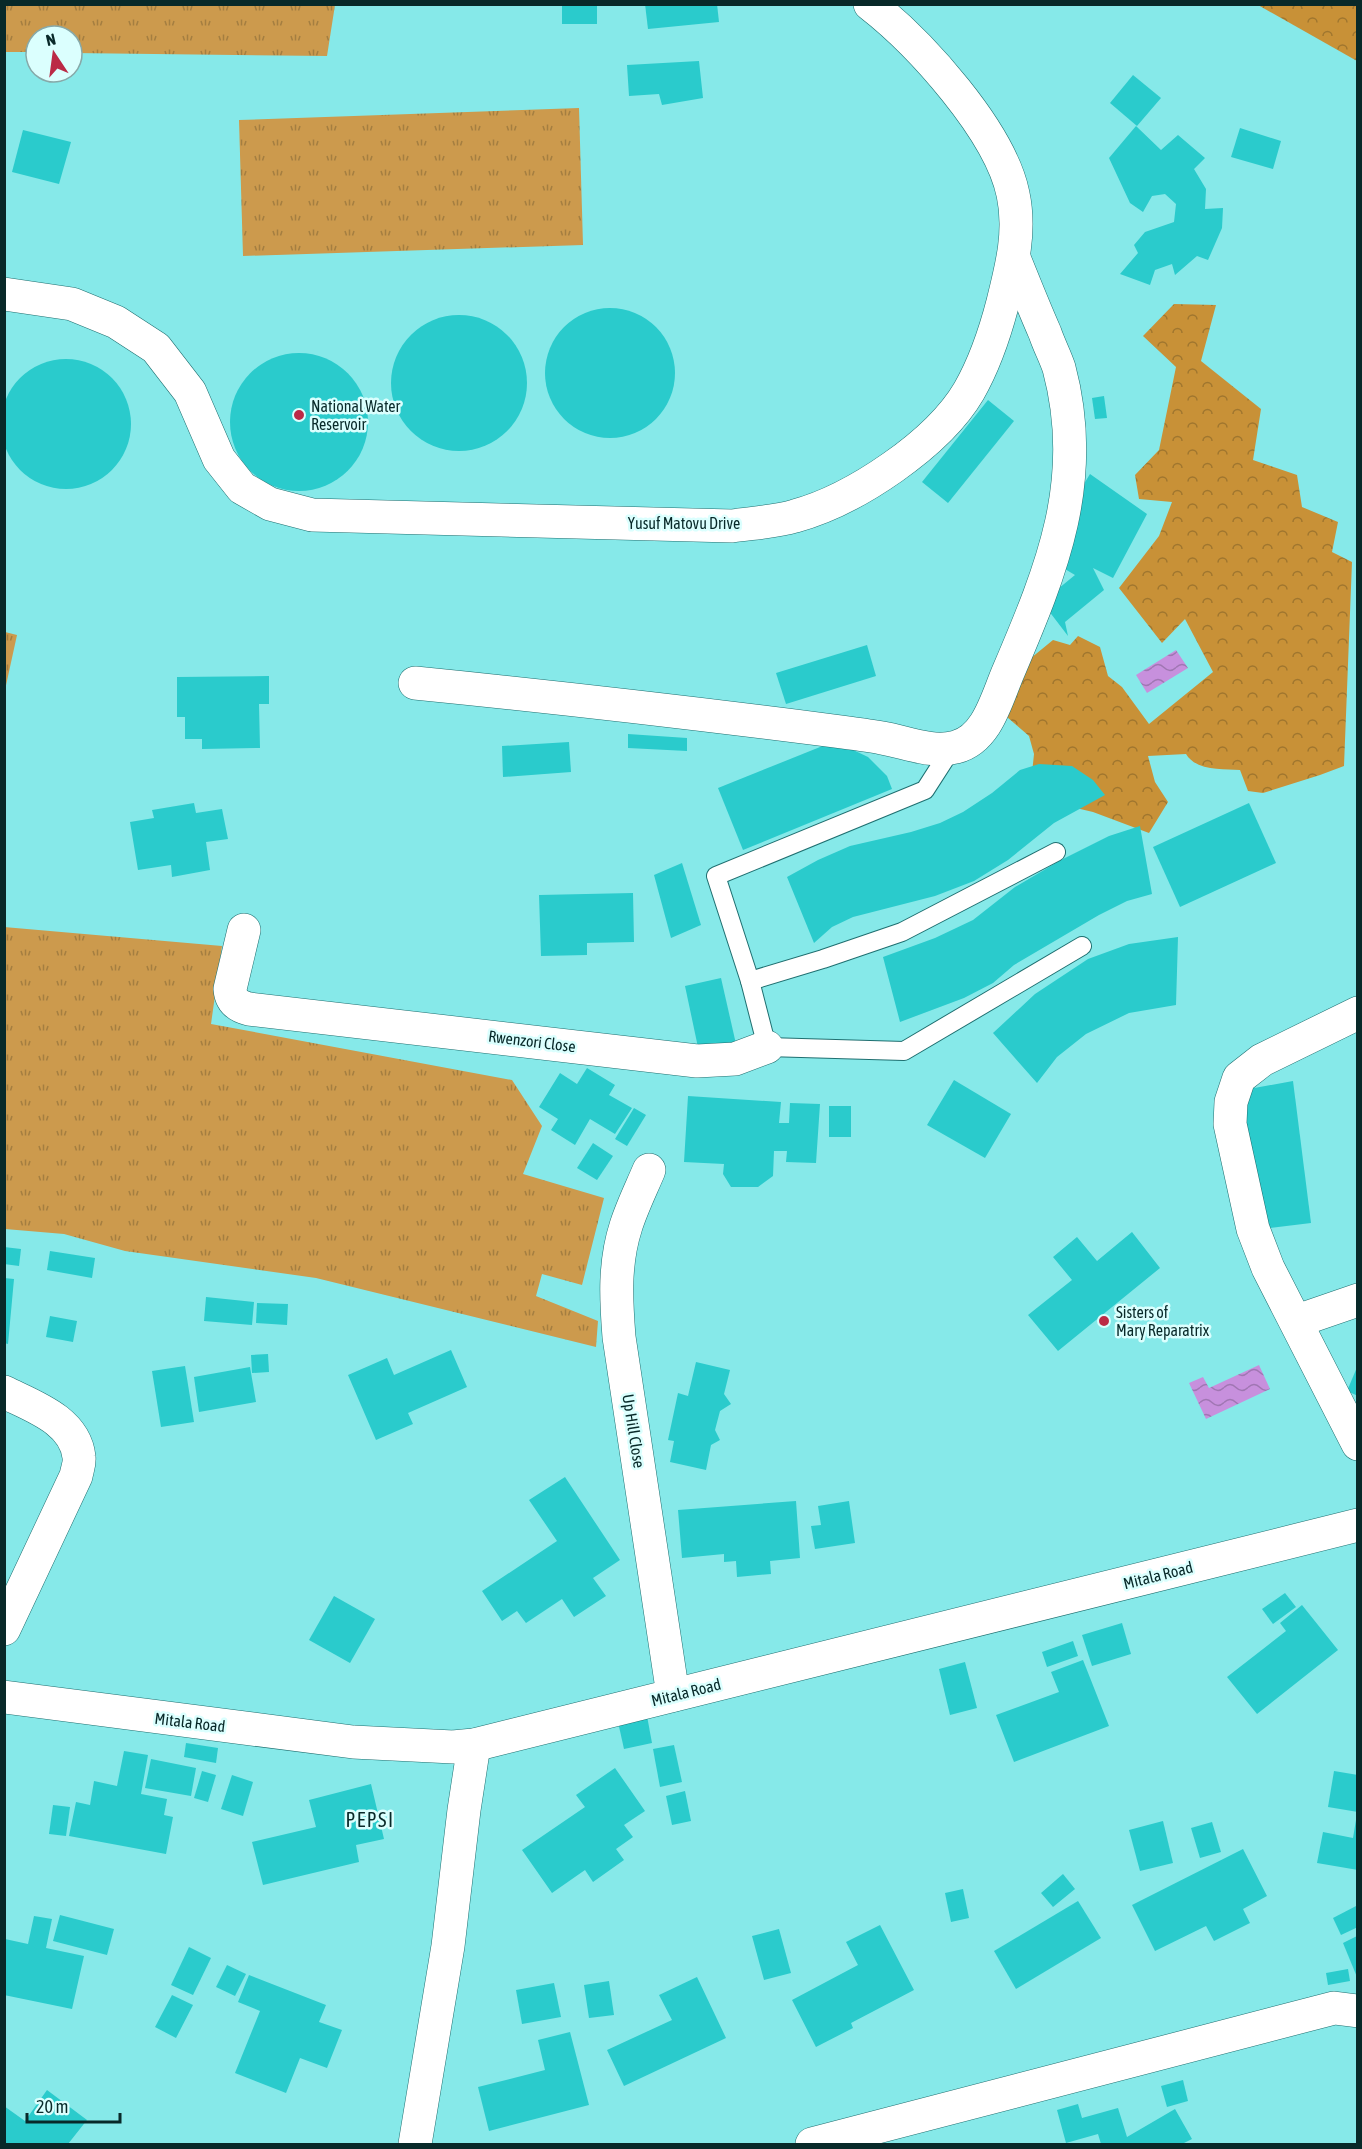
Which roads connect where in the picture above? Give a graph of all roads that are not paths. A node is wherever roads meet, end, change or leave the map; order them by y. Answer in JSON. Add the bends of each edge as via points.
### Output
{"nodes":[{"id":1,"x":870,"y":4,"type":"edge"},
{"id":2,"x":1014,"y":258,"type":"junction"},
{"id":3,"x":4,"y":294,"type":"edge"},
{"id":4,"x":415,"y":683,"type":"dead end"},
{"id":5,"x":952,"y":748,"type":"junction"},
{"id":6,"x":1056,"y":852,"type":"dead end"},
{"id":7,"x":244,"y":930,"type":"dead end"},
{"id":8,"x":1082,"y":946,"type":"dead end"},
{"id":9,"x":750,"y":981,"type":"junction"},
{"id":10,"x":1358,"y":1013,"type":"edge"},
{"id":11,"x":767,"y":1047,"type":"junction"},
{"id":12,"x":649,"y":1170,"type":"dead end"},
{"id":13,"x":1358,"y":1300,"type":"edge"},
{"id":14,"x":1297,"y":1322,"type":"junction"},
{"id":15,"x":4,"y":1392,"type":"edge"},
{"id":16,"x":1358,"y":1444,"type":"edge"},
{"id":17,"x":1358,"y":1525,"type":"edge"},
{"id":18,"x":4,"y":1629,"type":"edge"},
{"id":19,"x":673,"y":1695,"type":"junction"},
{"id":20,"x":4,"y":1698,"type":"edge"},
{"id":21,"x":474,"y":1745,"type":"junction"},
{"id":22,"x":1358,"y":2011,"type":"edge"},
{"id":23,"x":415,"y":2145,"type":"edge"},
{"id":24,"x":812,"y":2145,"type":"edge"}],
"edges":[{"from":1,"to":2,"type":"street","name":"Yusuf Matovu Drive","via":[[934,66],[988,138],[1013,193],[1017,226]]},
{"from":2,"to":3,"type":"street","name":"Yusuf Matovu Drive","via":[[987,353],[968,392],[929,438],[895,466],[849,495],[795,516],[732,526],[312,515],[270,504],[242,488],[219,459],[190,392],[156,348],[116,322],[72,304]]},
{"from":2,"to":5,"type":"street","via":[[1058,367],[1070,444],[1067,493],[1049,573],[990,716],[968,744]]},
{"from":4,"to":5,"type":"street","via":[[686,712]]},
{"from":5,"to":9,"type":"lane","via":[[925,790],[716,876]]},
{"from":6,"to":9,"type":"lane","via":[[902,932]]},
{"from":7,"to":11,"type":"street","name":"Rwenzori Close","via":[[230,989],[235,1003],[249,1009],[697,1060],[735,1059]]},
{"from":8,"to":11,"type":"lane","name":"Rwenzori Close","via":[[904,1051]]},
{"from":9,"to":11,"type":"lane"},
{"from":10,"to":14,"type":"street","via":[[1262,1060],[1239,1078],[1231,1102],[1230,1124],[1253,1229],[1268,1268]]},
{"from":12,"to":19,"type":"street","name":"Up Hill Close","via":[[626,1226],[617,1264],[616,1298]]},
{"from":13,"to":14,"type":"street"},
{"from":14,"to":16,"type":"street"},
{"from":15,"to":18,"type":"street","via":[[53,1416],[75,1444],[80,1458],[76,1476]]},
{"from":17,"to":19,"type":"street","name":"Mitala Road"},
{"from":19,"to":21,"type":"street","name":"Mitala Road"},
{"from":20,"to":21,"type":"street","name":"Mitala Road","via":[[353,1742]]},
{"from":21,"to":23,"type":"street","via":[[448,1946]]},
{"from":22,"to":24,"type":"street","via":[[1334,2008]]}]}
